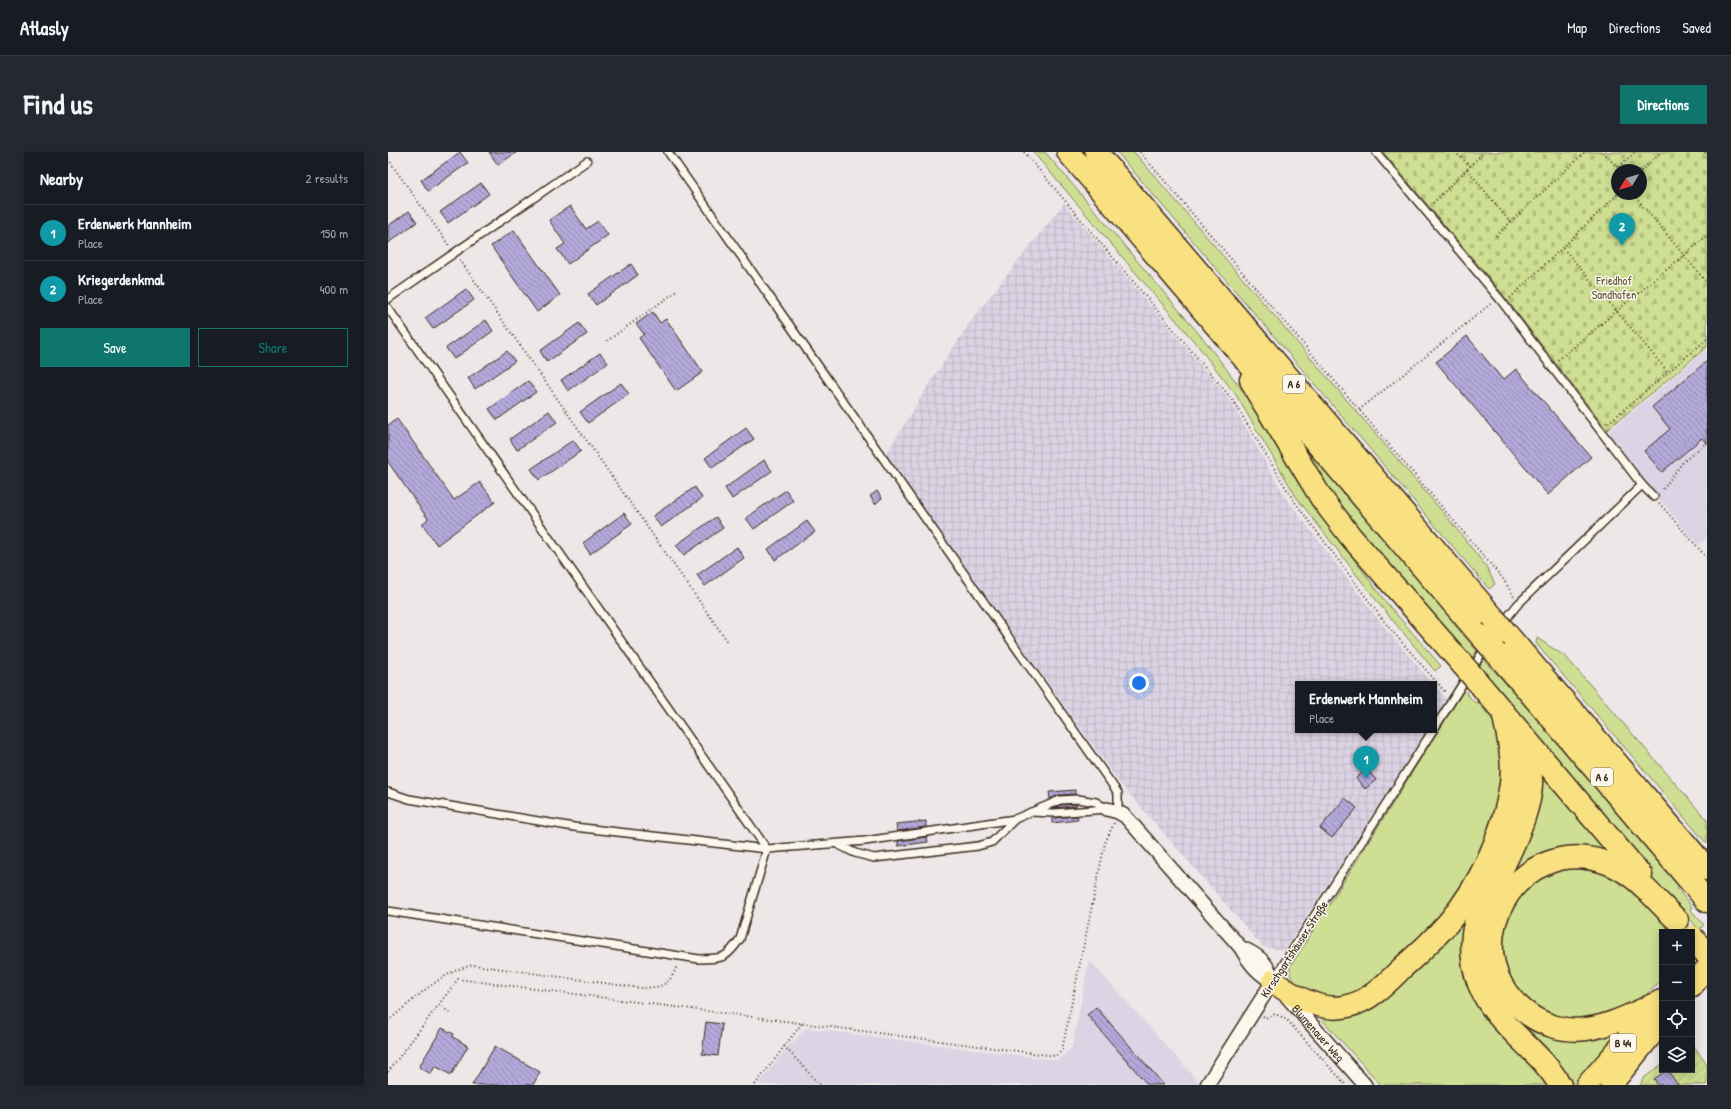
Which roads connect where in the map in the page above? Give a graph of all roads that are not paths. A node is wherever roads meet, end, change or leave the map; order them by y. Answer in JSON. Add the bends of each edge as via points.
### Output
{"nodes":[{"id":1,"x":668,"y":152,"type":"edge"},
{"id":2,"x":1068,"y":152,"type":"edge"},
{"id":3,"x":1096,"y":152,"type":"edge"},
{"id":4,"x":1376,"y":152,"type":"edge"},
{"id":5,"x":587,"y":161,"type":"dead end"},
{"id":6,"x":388,"y":299,"type":"edge"},
{"id":7,"x":388,"y":308,"type":"edge"},
{"id":8,"x":1238,"y":350,"type":"junction"},
{"id":9,"x":1642,"y":485,"type":"junction"},
{"id":10,"x":1654,"y":497,"type":"road end"},
{"id":11,"x":1503,"y":712,"type":"junction"},
{"id":12,"x":1437,"y":724,"type":"edge"},
{"id":13,"x":1431,"y":733,"type":"edge"},
{"id":14,"x":1522,"y":734,"type":"junction"},
{"id":15,"x":388,"y":792,"type":"edge"},
{"id":16,"x":1112,"y":810,"type":"junction"},
{"id":17,"x":1029,"y":812,"type":"junction"},
{"id":18,"x":1015,"y":819,"type":"junction"},
{"id":19,"x":835,"y":843,"type":"junction"},
{"id":20,"x":767,"y":849,"type":"junction"},
{"id":21,"x":1707,"y":869,"type":"edge"},
{"id":22,"x":1707,"y":901,"type":"edge"},
{"id":23,"x":388,"y":911,"type":"edge"},
{"id":24,"x":1682,"y":926,"type":"edge"},
{"id":25,"x":1695,"y":941,"type":"edge"},
{"id":26,"x":1707,"y":946,"type":"edge"},
{"id":27,"x":1707,"y":955,"type":"edge"},
{"id":28,"x":1695,"y":960,"type":"edge"},
{"id":29,"x":1707,"y":968,"type":"edge"},
{"id":30,"x":1273,"y":981,"type":"junction"},
{"id":31,"x":1695,"y":982,"type":"edge"},
{"id":32,"x":1659,"y":1009,"type":"edge"},
{"id":33,"x":1659,"y":1010,"type":"edge"},
{"id":34,"x":1659,"y":1011,"type":"edge"},
{"id":35,"x":1207,"y":1085,"type":"edge"},
{"id":36,"x":1365,"y":1085,"type":"edge"},
{"id":37,"x":1560,"y":1085,"type":"edge"},
{"id":38,"x":1587,"y":1085,"type":"edge"},
{"id":39,"x":1611,"y":1085,"type":"edge"}],
"edges":[{"from":1,"to":16,"type":"lane","via":[[1118,793]]},
{"from":2,"to":8,"type":"highway","number":"A 6"},
{"from":3,"to":21,"type":"highway","number":"A 6","bridge":true},
{"from":4,"to":9,"type":"lane","via":[[1498,298]]},
{"from":5,"to":6,"type":"lane"},
{"from":7,"to":20,"type":"lane"},
{"from":8,"to":11,"type":"highway","via":[[1257,392],[1322,499],[1351,537]]},
{"from":8,"to":22,"type":"highway","number":"A 6","bridge":true},
{"from":9,"to":10,"type":"lane"},
{"from":9,"to":12,"type":"lane","name":"Kirschgartshäuser Straße","via":[[1518,604],[1493,635]]},
{"from":11,"to":14,"type":"highway"},
{"from":11,"to":30,"type":"highway","via":[[1512,752],[1506,804],[1478,879],[1447,924],[1380,988],[1365,1000],[1347,1007],[1316,1004],[1294,996]]},
{"from":13,"to":30,"type":"lane","name":"Kirschgartshäuser Straße"},
{"from":14,"to":24,"type":"highway"},
{"from":14,"to":37,"type":"highway","via":[[1531,773],[1529,799],[1506,858],[1475,923],[1472,942],[1473,965],[1478,983],[1489,1005],[1502,1022],[1551,1071]]},
{"from":15,"to":20,"type":"lane","via":[[409,799],[574,827]]},
{"from":16,"to":17,"type":"lane"},
{"from":16,"to":17,"type":"lane","via":[[1096,802],[1078,799],[1054,801]]},
{"from":16,"to":30,"type":"street","name":"Blumenauer Weg","via":[[1125,816],[1242,948],[1250,962],[1262,975]]},
{"from":17,"to":18,"type":"lane"},
{"from":18,"to":19,"type":"lane","via":[[965,828]]},
{"from":18,"to":19,"type":"lane","via":[[992,842],[978,846],[874,858],[855,853]]},
{"from":19,"to":20,"type":"lane"},
{"from":20,"to":23,"type":"lane","via":[[740,939],[722,958],[699,959]]},
{"from":24,"to":32,"type":"highway","via":[[1634,878],[1619,868],[1601,861],[1580,858],[1547,863],[1522,878],[1501,903],[1493,927],[1492,952],[1501,983],[1512,1001],[1531,1017],[1563,1029],[1594,1028]]},
{"from":25,"to":27,"type":"highway","bridge":true},
{"from":26,"to":28,"type":"main road"},
{"from":29,"to":31,"type":"main road"},
{"from":30,"to":35,"type":"street","name":"Kirschgartshäuser Straße"},
{"from":30,"to":36,"type":"street","name":"Blumenauer Weg"},
{"from":33,"to":38,"type":"main road","number":"B 44"},
{"from":34,"to":39,"type":"main road","number":"B 44"}]}
